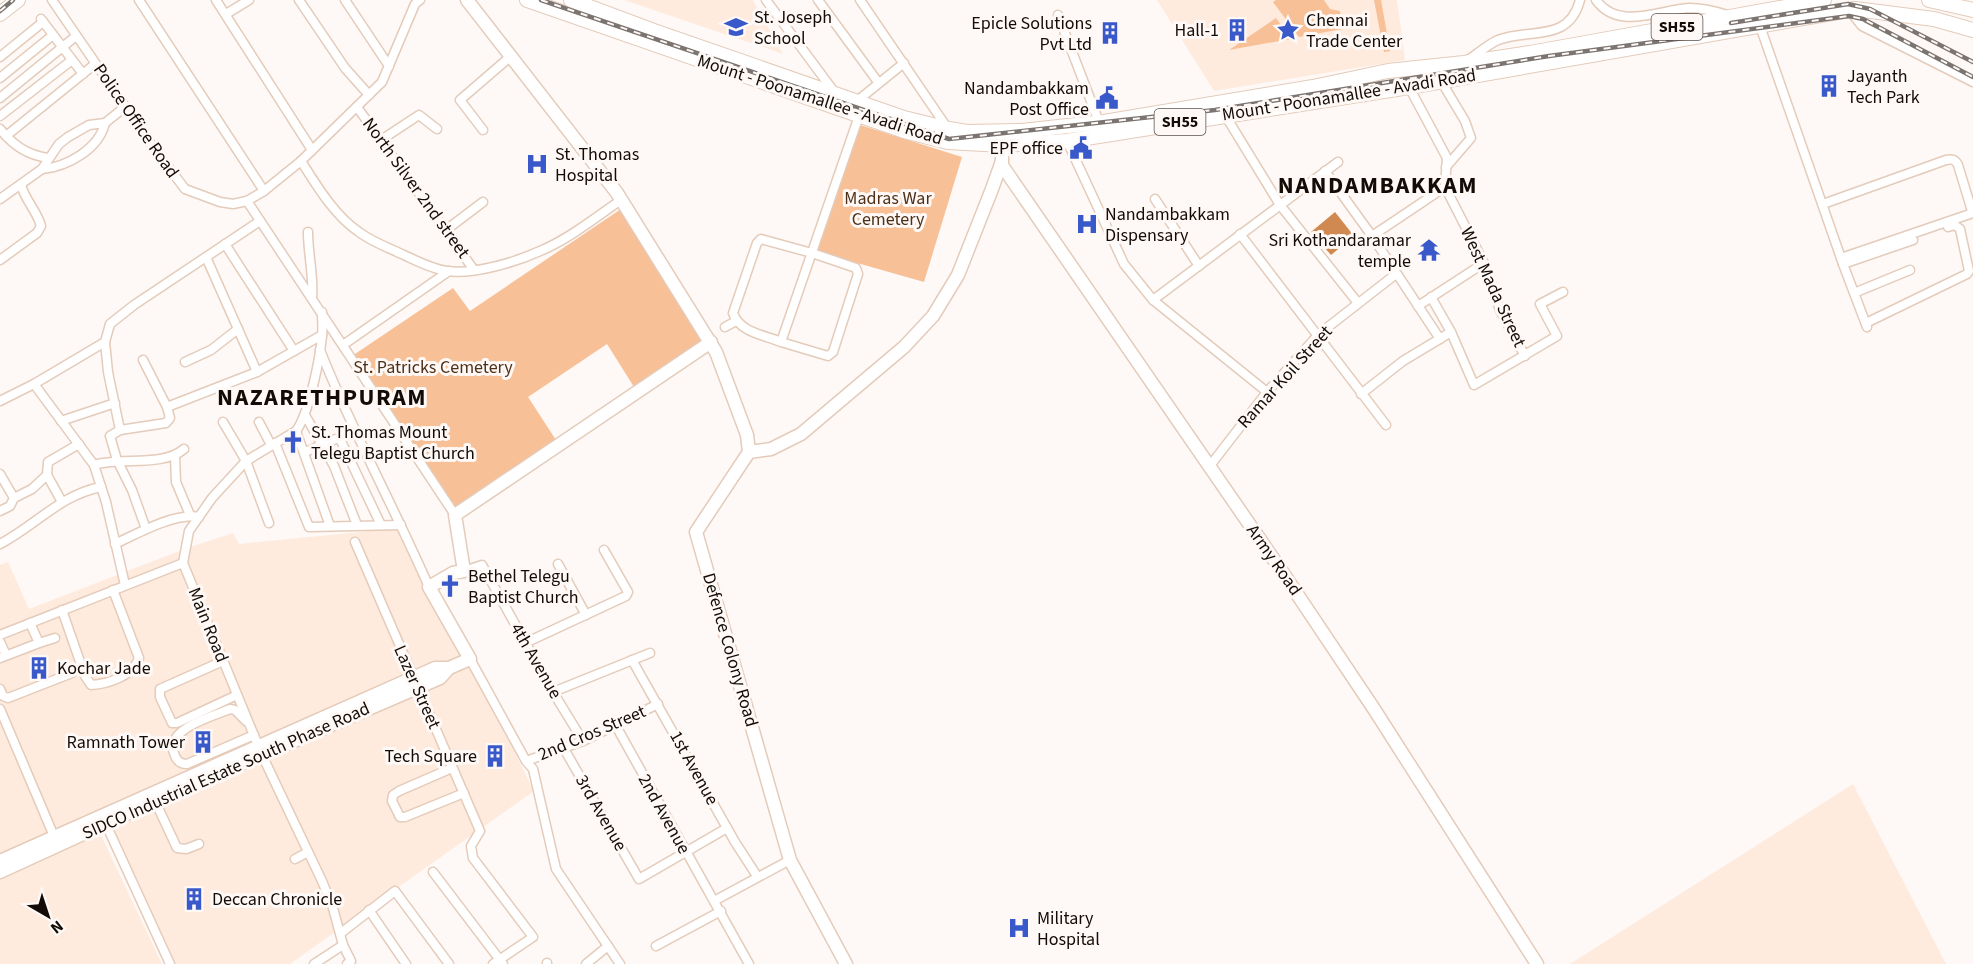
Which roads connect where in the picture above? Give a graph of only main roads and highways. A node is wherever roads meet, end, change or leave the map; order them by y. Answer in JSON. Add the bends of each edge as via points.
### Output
{"nodes":[{"id":1,"x":18,"y":0,"type":"edge"},
{"id":2,"x":467,"y":0,"type":"edge"},
{"id":3,"x":527,"y":0,"type":"edge"},
{"id":4,"x":571,"y":0,"type":"edge"},
{"id":5,"x":1824,"y":0,"type":"edge"},
{"id":6,"x":1929,"y":0,"type":"edge"},
{"id":7,"x":1857,"y":7,"type":"edge"},
{"id":8,"x":1972,"y":10,"type":"edge"},
{"id":9,"x":0,"y":14,"type":"edge"},
{"id":10,"x":1969,"y":29,"type":"edge"},
{"id":11,"x":1526,"y":60,"type":"junction"},
{"id":12,"x":860,"y":107,"type":"junction"},
{"id":13,"x":1124,"y":125,"type":"junction"},
{"id":14,"x":1002,"y":138,"type":"junction"},
{"id":15,"x":1001,"y":164,"type":"junction"},
{"id":16,"x":711,"y":342,"type":"junction"},
{"id":17,"x":748,"y":452,"type":"junction"},
{"id":18,"x":258,"y":746,"type":"junction"},
{"id":19,"x":104,"y":819,"type":"junction"},
{"id":20,"x":56,"y":841,"type":"junction"},
{"id":21,"x":0,"y":861,"type":"edge"},
{"id":22,"x":0,"y":872,"type":"edge"},
{"id":23,"x":846,"y":964,"type":"edge"},
{"id":24,"x":1537,"y":964,"type":"edge"}],
"edges":[{"from":1,"to":9,"type":"main road"},
{"from":2,"to":16,"type":"main road","via":[[621,200]]},
{"from":3,"to":12,"type":"main road","name":"Mount - Poonamallee - Avadi Road","number":"SH55"},
{"from":4,"to":12,"type":"main road","name":"Mount - Poonamallee - Avadi Road","number":"SH55","via":[[835,93]]},
{"from":5,"to":11,"type":"main road","name":"Mount - Poonamallee - Avadi Road","number":"SH55"},
{"from":6,"to":8,"type":"main road"},
{"from":7,"to":10,"type":"main road","name":"Mount - Poonamallee - Avadi Road","number":"SH55"},
{"from":7,"to":11,"type":"main road","name":"Mount - Poonamallee - Avadi Road","number":"SH55","via":[[1760,26]]},
{"from":11,"to":13,"type":"main road","name":"Mount - Poonamallee - Avadi Road","number":"SH55","via":[[1409,87],[1225,115]]},
{"from":11,"to":13,"type":"main road","name":"Mount - Poonamallee - Avadi Road","number":"SH55","via":[[1388,71]]},
{"from":12,"to":14,"type":"main road","name":"Mount - Poonamallee - Avadi Road","number":"SH55"},
{"from":12,"to":14,"type":"main road","name":"Mount - Poonamallee - Avadi Road","number":"SH55","via":[[904,131],[948,142]]},
{"from":13,"to":14,"type":"main road","name":"Mount - Poonamallee - Avadi Road","number":"SH55","via":[[1099,122]]},
{"from":13,"to":14,"type":"main road","name":"Mount - Poonamallee - Avadi Road","number":"SH55","via":[[1067,141]]},
{"from":14,"to":15,"type":"main road"},
{"from":15,"to":17,"type":"main road","via":[[958,275],[920,332],[801,435],[771,449]]},
{"from":15,"to":24,"type":"main road","name":"Army Road","via":[[1365,695]]},
{"from":16,"to":17,"type":"main road","via":[[744,423]]},
{"from":16,"to":18,"type":"main road","name":"SIDCO Industrial Estate South Phase Road","via":[[455,515],[464,570],[429,586],[470,659],[449,668],[440,678],[415,683]]},
{"from":17,"to":23,"type":"main road","name":"Defence Colony Road","via":[[696,532],[790,860]]},
{"from":18,"to":19,"type":"main road","name":"SIDCO Industrial Estate South Phase Road"},
{"from":18,"to":19,"type":"main road","name":"SIDCO Industrial Estate South Phase Road","via":[[155,801]]},
{"from":19,"to":20,"type":"main road","name":"SIDCO Industrial Estate South Phase Road"},
{"from":20,"to":21,"type":"main road","name":"SIDCO Industrial Estate South Phase Road"},
{"from":20,"to":22,"type":"main road","name":"SIDCO Industrial Estate South Phase Road"}]}
